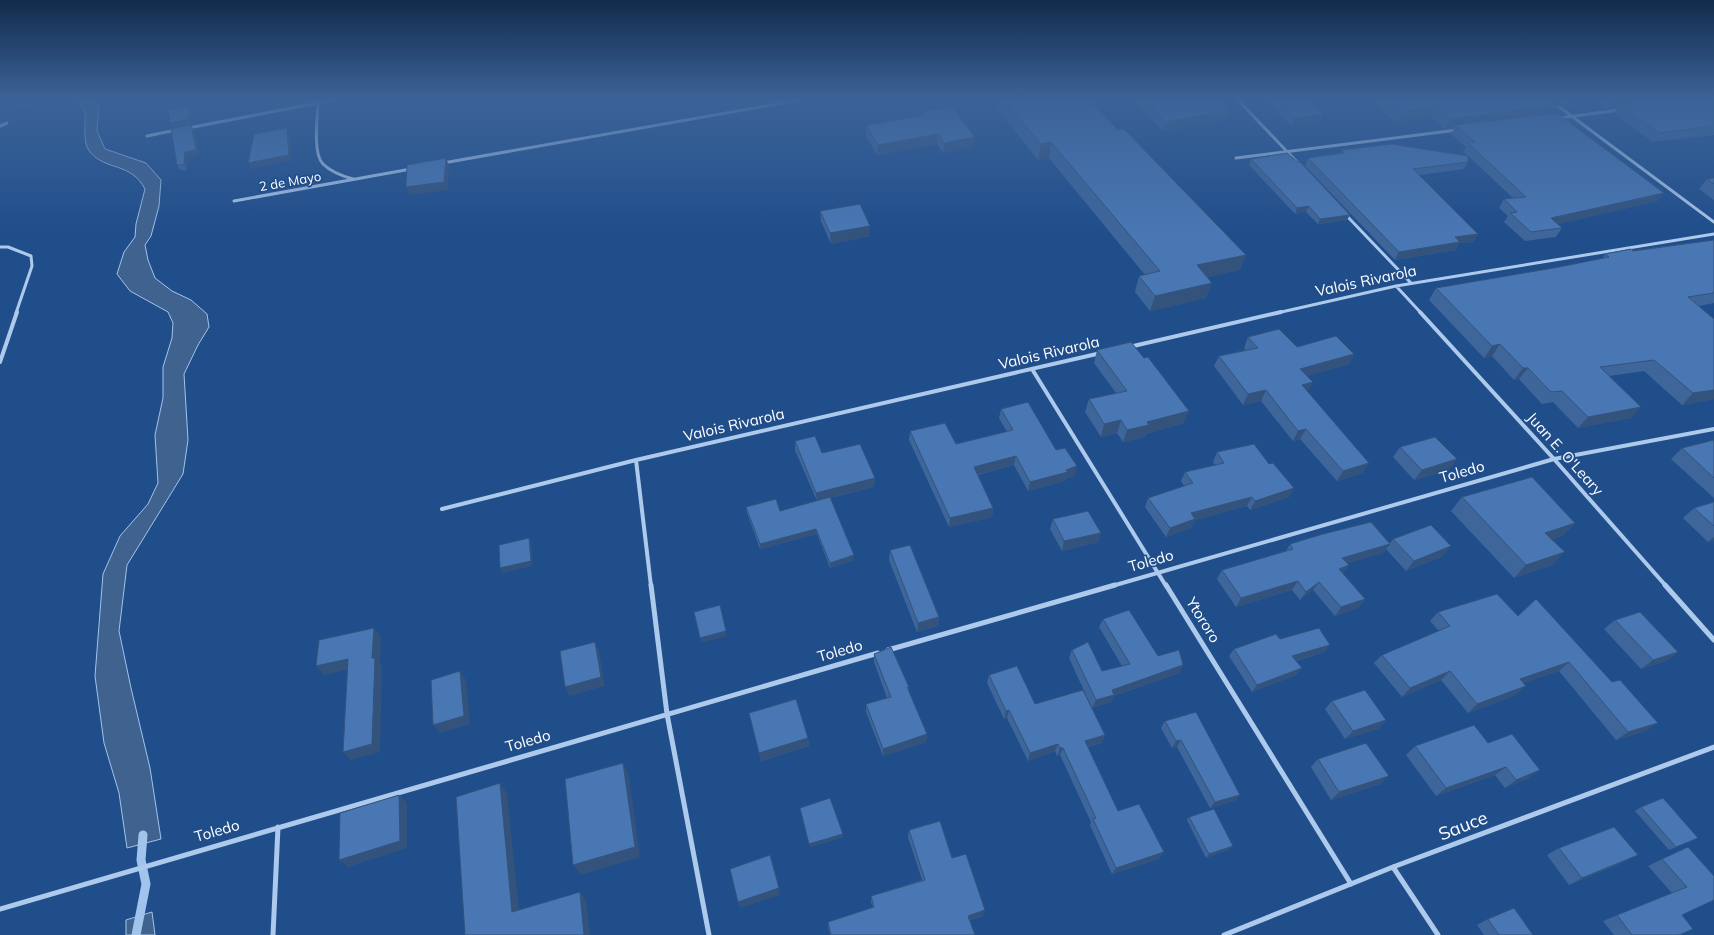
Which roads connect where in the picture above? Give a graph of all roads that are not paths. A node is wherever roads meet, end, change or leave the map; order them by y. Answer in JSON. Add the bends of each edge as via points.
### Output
{"nodes":[{"id":1,"x":317,"y":144,"type":"edge"},
{"id":2,"x":555,"y":144,"type":"edge"},
{"id":3,"x":1279,"y":144,"type":"edge"},
{"id":4,"x":1347,"y":144,"type":"edge"},
{"id":5,"x":1607,"y":144,"type":"edge"},
{"id":6,"x":1286,"y":151,"type":"junction"},
{"id":7,"x":1236,"y":158,"type":"dead end"},
{"id":8,"x":441,"y":164,"type":"edge"},
{"id":9,"x":418,"y":168,"type":"edge"},
{"id":10,"x":1302,"y":168,"type":"edge"},
{"id":11,"x":355,"y":179,"type":"junction"},
{"id":12,"x":234,"y":201,"type":"dead end"},
{"id":13,"x":1340,"y":208,"type":"edge"},
{"id":14,"x":1714,"y":222,"type":"edge"},
{"id":15,"x":1714,"y":234,"type":"edge"},
{"id":16,"x":0,"y":247,"type":"edge"},
{"id":17,"x":1411,"y":283,"type":"junction"},
{"id":18,"x":1396,"y":286,"type":"junction"},
{"id":19,"x":1125,"y":348,"type":"edge"},
{"id":20,"x":1110,"y":351,"type":"edge"},
{"id":21,"x":0,"y":362,"type":"edge"},
{"id":22,"x":1032,"y":369,"type":"junction"},
{"id":23,"x":1714,"y":429,"type":"edge"},
{"id":24,"x":1554,"y":459,"type":"junction"},
{"id":25,"x":636,"y":460,"type":"junction"},
{"id":26,"x":442,"y":509,"type":"dead end"},
{"id":27,"x":1158,"y":572,"type":"junction"},
{"id":28,"x":1714,"y":640,"type":"edge"},
{"id":29,"x":667,"y":714,"type":"junction"},
{"id":30,"x":1714,"y":747,"type":"edge"},
{"id":31,"x":278,"y":827,"type":"junction"},
{"id":32,"x":1393,"y":867,"type":"junction"},
{"id":33,"x":1352,"y":884,"type":"junction"},
{"id":34,"x":0,"y":909,"type":"edge"},
{"id":35,"x":273,"y":935,"type":"edge"},
{"id":36,"x":709,"y":935,"type":"edge"},
{"id":37,"x":1224,"y":935,"type":"edge"},
{"id":38,"x":1438,"y":935,"type":"edge"}],
"edges":[{"from":1,"to":11,"type":"street","via":[[317,153],[322,163],[337,174]]},
{"from":2,"to":8,"type":"street"},
{"from":3,"to":6,"type":"street"},
{"from":4,"to":6,"type":"street"},
{"from":5,"to":14,"type":"street"},
{"from":6,"to":7,"type":"street"},
{"from":6,"to":10,"type":"street"},
{"from":9,"to":11,"type":"street","name":"2 de Mayo"},
{"from":11,"to":12,"type":"street","name":"2 de Mayo"},
{"from":13,"to":17,"type":"street"},
{"from":15,"to":17,"type":"street","name":"Valois Rivarola"},
{"from":16,"to":21,"type":"street","via":[[8,247],[30,256],[32,266]]},
{"from":17,"to":18,"type":"street","name":"Valois Rivarola"},
{"from":18,"to":19,"type":"street","name":"Valois Rivarola"},
{"from":18,"to":24,"type":"street","name":"Juan E. O'Leary"},
{"from":20,"to":22,"type":"street","name":"Valois Rivarola"},
{"from":22,"to":25,"type":"street","name":"Valois Rivarola"},
{"from":22,"to":27,"type":"street","name":"Ytororo"},
{"from":23,"to":24,"type":"street","name":"Toledo"},
{"from":24,"to":27,"type":"street","name":"Toledo"},
{"from":24,"to":28,"type":"street","name":"Juan E. O'Leary"},
{"from":25,"to":26,"type":"street","name":"Valois Rivarola"},
{"from":25,"to":29,"type":"street"},
{"from":27,"to":29,"type":"street","name":"Toledo"},
{"from":27,"to":33,"type":"street","name":"Ytororo"},
{"from":29,"to":31,"type":"street","name":"Toledo"},
{"from":29,"to":36,"type":"street"},
{"from":30,"to":32,"type":"street","name":"Sauce"},
{"from":31,"to":34,"type":"street","name":"Toledo"},
{"from":31,"to":35,"type":"street"},
{"from":32,"to":33,"type":"street","name":"Sauce"},
{"from":32,"to":38,"type":"street"},
{"from":33,"to":37,"type":"street","name":"Sauce"}]}
